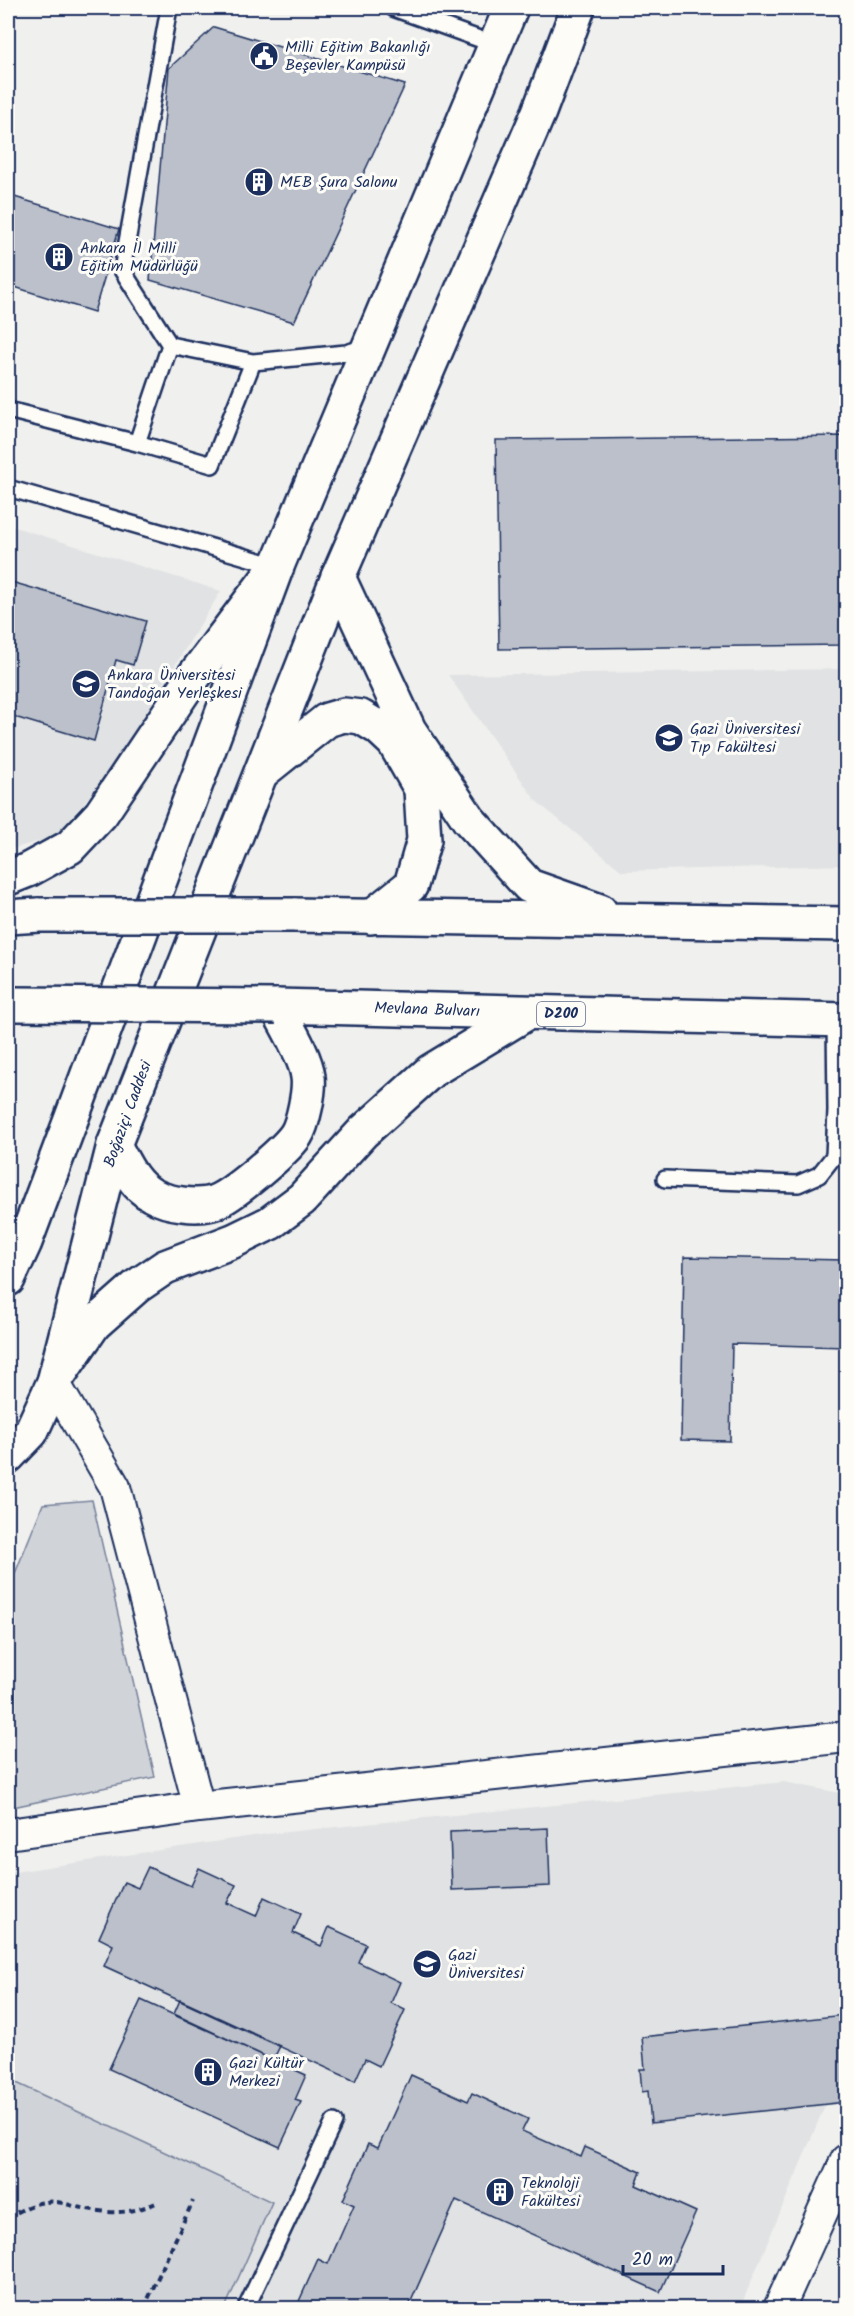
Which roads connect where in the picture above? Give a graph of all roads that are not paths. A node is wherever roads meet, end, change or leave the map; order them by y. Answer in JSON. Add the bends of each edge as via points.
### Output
{"nodes":[{"id":1,"x":169,"y":8,"type":"edge"},
{"id":2,"x":393,"y":8,"type":"edge"},
{"id":3,"x":511,"y":8,"type":"edge"},
{"id":4,"x":578,"y":8,"type":"edge"},
{"id":5,"x":496,"y":45,"type":"junction"},
{"id":6,"x":170,"y":345,"type":"junction"},
{"id":7,"x":369,"y":346,"type":"junction"},
{"id":8,"x":253,"y":362,"type":"junction"},
{"id":9,"x":8,"y":410,"type":"edge"},
{"id":10,"x":136,"y":443,"type":"junction"},
{"id":11,"x":8,"y":488,"type":"edge"},
{"id":12,"x":277,"y":566,"type":"junction"},
{"id":13,"x":338,"y":577,"type":"junction"},
{"id":14,"x":262,"y":772,"type":"junction"},
{"id":15,"x":8,"y":878,"type":"edge"},
{"id":16,"x":8,"y":917,"type":"edge"},
{"id":17,"x":371,"y":917,"type":"junction"},
{"id":18,"x":627,"y":921,"type":"junction"},
{"id":19,"x":846,"y":924,"type":"edge"},
{"id":20,"x":11,"y":1004,"type":"edge"},
{"id":21,"x":276,"y":1006,"type":"junction"},
{"id":22,"x":527,"y":1013,"type":"junction"},
{"id":23,"x":841,"y":1020,"type":"edge"},
{"id":24,"x":114,"y":1145,"type":"junction"},
{"id":25,"x":665,"y":1179,"type":"dead end"},
{"id":26,"x":8,"y":1279,"type":"edge"},
{"id":27,"x":54,"y":1382,"type":"junction"},
{"id":28,"x":8,"y":1456,"type":"edge"},
{"id":29,"x":846,"y":1737,"type":"edge"},
{"id":30,"x":199,"y":1807,"type":"junction"},
{"id":31,"x":8,"y":1834,"type":"edge"},
{"id":32,"x":334,"y":2122,"type":"dead end"},
{"id":33,"x":846,"y":2160,"type":"edge"},
{"id":34,"x":246,"y":2308,"type":"edge"},
{"id":35,"x":779,"y":2308,"type":"edge"}],
"edges":[{"from":1,"to":6,"type":"lane","via":[[122,270]]},
{"from":2,"to":5,"type":"lane"},
{"from":3,"to":5,"type":"main road"},
{"from":4,"to":13,"type":"main road","name":"Boğaziçi Caddesi","via":[[539,111]]},
{"from":5,"to":7,"type":"main road"},
{"from":6,"to":8,"type":"lane"},
{"from":6,"to":10,"type":"lane"},
{"from":7,"to":8,"type":"lane","via":[[346,353]]},
{"from":7,"to":12,"type":"main road"},
{"from":8,"to":10,"type":"lane","via":[[212,465]]},
{"from":9,"to":10,"type":"lane"},
{"from":11,"to":12,"type":"lane"},
{"from":12,"to":15,"type":"main road","via":[[191,680],[101,814],[70,847]]},
{"from":12,"to":26,"type":"main road","via":[[29,1232]]},
{"from":13,"to":14,"type":"main road","name":"Boğaziçi Caddesi"},
{"from":13,"to":18,"type":"main road","via":[[409,730],[469,820],[529,886]]},
{"from":14,"to":17,"type":"main road","via":[[327,720],[344,715],[361,717],[394,742],[421,789],[424,840],[411,885]]},
{"from":14,"to":24,"type":"main road","name":"Boğaziçi Caddesi"},
{"from":16,"to":17,"type":"main road","bridge":true},
{"from":17,"to":18,"type":"main road"},
{"from":18,"to":19,"type":"main road"},
{"from":20,"to":21,"type":"main road","name":"Mevlana Bulvarı","number":"D200","bridge":true},
{"from":21,"to":22,"type":"main road","name":"Mevlana Bulvarı","number":"D200"},
{"from":21,"to":24,"type":"main road","via":[[308,1077],[297,1134],[268,1164],[215,1202],[180,1205],[151,1195],[131,1176]]},
{"from":22,"to":23,"type":"main road","name":"Mevlana Bulvarı","number":"D200"},
{"from":22,"to":27,"type":"main road","via":[[431,1071],[363,1132],[302,1199],[270,1222],[165,1267],[137,1286],[94,1324]]},
{"from":23,"to":25,"type":"lane","via":[[834,1156],[819,1174],[798,1184]]},
{"from":24,"to":27,"type":"main road","name":"Boğaziçi Caddesi"},
{"from":27,"to":28,"type":"main road","name":"Boğaziçi Caddesi","via":[[31,1432]]},
{"from":27,"to":30,"type":"street","via":[[115,1487]]},
{"from":29,"to":30,"type":"street"},
{"from":30,"to":31,"type":"street"},
{"from":32,"to":34,"type":"lane"},
{"from":33,"to":35,"type":"street"}]}
